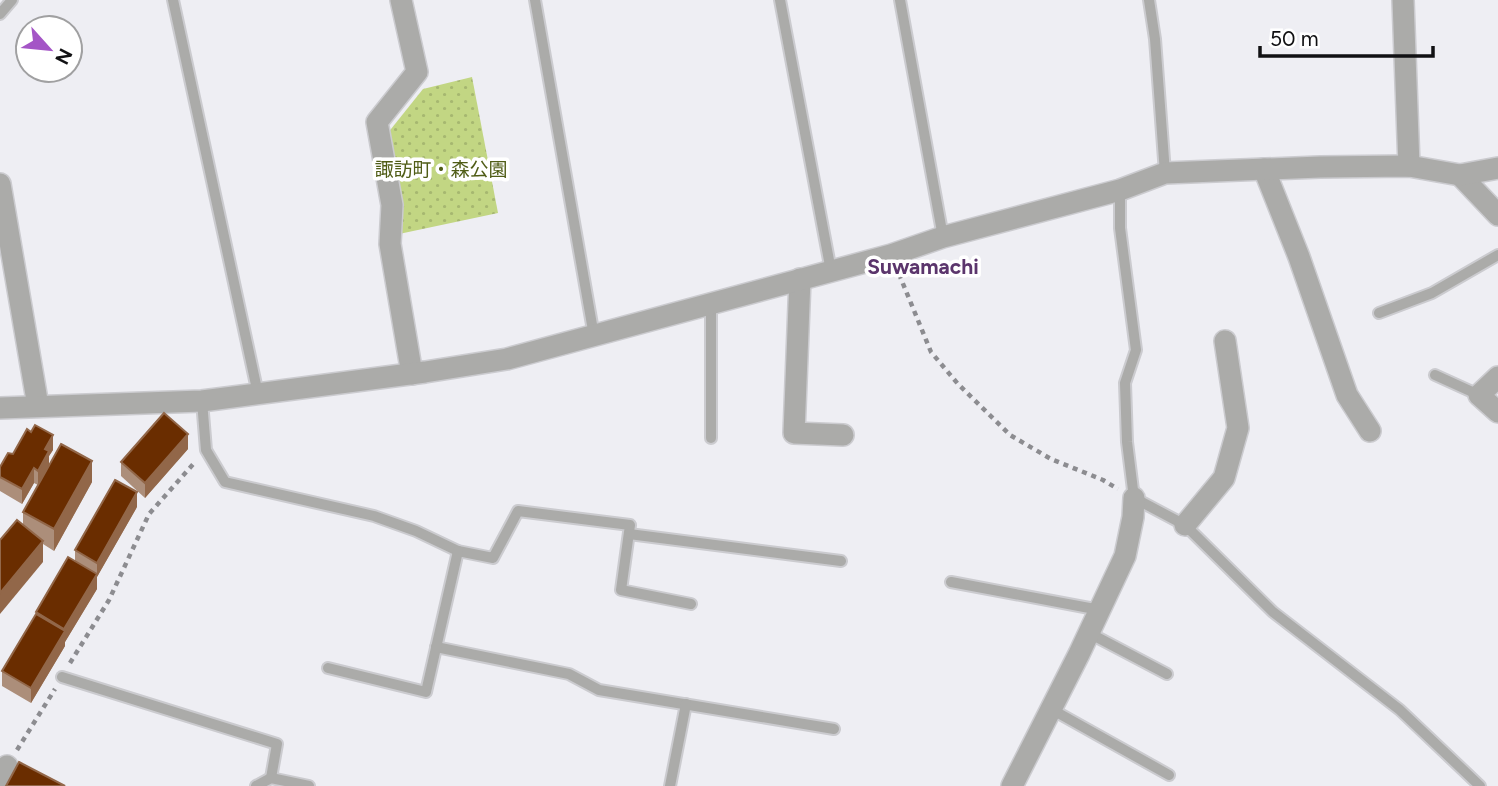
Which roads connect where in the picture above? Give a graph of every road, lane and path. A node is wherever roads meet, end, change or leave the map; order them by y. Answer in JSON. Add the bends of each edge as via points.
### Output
{"nodes":[{"id":1,"x":12,"y":0,"type":"edge"},
{"id":2,"x":173,"y":0,"type":"edge"},
{"id":3,"x":401,"y":0,"type":"edge"},
{"id":4,"x":535,"y":0,"type":"edge"},
{"id":5,"x":780,"y":0,"type":"edge"},
{"id":6,"x":900,"y":0,"type":"edge"},
{"id":7,"x":1149,"y":0,"type":"edge"},
{"id":8,"x":1403,"y":0,"type":"edge"},
{"id":9,"x":0,"y":14,"type":"edge"},
{"id":10,"x":1409,"y":166,"type":"junction"},
{"id":11,"x":1498,"y":168,"type":"edge"},
{"id":12,"x":1264,"y":169,"type":"junction"},
{"id":13,"x":1165,"y":173,"type":"junction"},
{"id":14,"x":1460,"y":175,"type":"junction"},
{"id":15,"x":0,"y":184,"type":"edge"},
{"id":16,"x":1120,"y":190,"type":"junction"},
{"id":17,"x":1498,"y":215,"type":"edge"},
{"id":18,"x":943,"y":237,"type":"junction"},
{"id":19,"x":891,"y":255,"type":"junction"},
{"id":20,"x":1498,"y":255,"type":"edge"},
{"id":21,"x":831,"y":271,"type":"junction"},
{"id":22,"x":800,"y":279,"type":"junction"},
{"id":23,"x":711,"y":304,"type":"junction"},
{"id":24,"x":1379,"y":313,"type":"dead end"},
{"id":25,"x":594,"y":336,"type":"junction"},
{"id":26,"x":1225,"y":341,"type":"dead end"},
{"id":27,"x":412,"y":374,"type":"junction"},
{"id":28,"x":1435,"y":375,"type":"dead end"},
{"id":29,"x":1498,"y":377,"type":"edge"},
{"id":30,"x":258,"y":394,"type":"junction"},
{"id":31,"x":1479,"y":395,"type":"junction"},
{"id":32,"x":202,"y":401,"type":"junction"},
{"id":33,"x":38,"y":406,"type":"junction"},
{"id":34,"x":0,"y":408,"type":"edge"},
{"id":35,"x":1498,"y":412,"type":"edge"},
{"id":36,"x":1370,"y":431,"type":"dead end"},
{"id":37,"x":843,"y":435,"type":"dead end"},
{"id":38,"x":711,"y":438,"type":"dead end"},
{"id":39,"x":206,"y":450,"type":"junction"},
{"id":40,"x":1134,"y":498,"type":"junction"},
{"id":41,"x":1185,"y":525,"type":"junction"},
{"id":42,"x":629,"y":534,"type":"junction"},
{"id":43,"x":458,"y":551,"type":"junction"},
{"id":44,"x":841,"y":562,"type":"dead end"},
{"id":45,"x":950,"y":582,"type":"dead end"},
{"id":46,"x":691,"y":604,"type":"dead end"},
{"id":47,"x":1100,"y":610,"type":"junction"},
{"id":48,"x":1089,"y":633,"type":"junction"},
{"id":49,"x":436,"y":647,"type":"junction"},
{"id":50,"x":328,"y":668,"type":"dead end"},
{"id":51,"x":1167,"y":674,"type":"dead end"},
{"id":52,"x":62,"y":677,"type":"junction"},
{"id":53,"x":686,"y":704,"type":"junction"},
{"id":54,"x":1051,"y":709,"type":"junction"},
{"id":55,"x":834,"y":729,"type":"dead end"},
{"id":56,"x":7,"y":769,"type":"edge"},
{"id":57,"x":1169,"y":775,"type":"dead end"},
{"id":58,"x":271,"y":778,"type":"junction"},
{"id":59,"x":256,"y":786,"type":"edge"},
{"id":60,"x":309,"y":786,"type":"edge"},
{"id":61,"x":670,"y":786,"type":"edge"},
{"id":62,"x":1012,"y":786,"type":"edge"},
{"id":63,"x":1480,"y":786,"type":"edge"}],
"edges":[{"from":1,"to":9,"type":"lane"},
{"from":2,"to":30,"type":"lane"},
{"from":3,"to":27,"type":"street","via":[[417,72],[377,122],[392,205],[390,244]]},
{"from":4,"to":25,"type":"lane"},
{"from":5,"to":21,"type":"lane"},
{"from":6,"to":18,"type":"lane"},
{"from":7,"to":13,"type":"lane"},
{"from":8,"to":10,"type":"street"},
{"from":10,"to":12,"type":"street"},
{"from":10,"to":14,"type":"street"},
{"from":11,"to":14,"type":"street"},
{"from":12,"to":13,"type":"street"},
{"from":12,"to":36,"type":"street","via":[[1347,395]]},
{"from":13,"to":16,"type":"street"},
{"from":14,"to":17,"type":"street"},
{"from":15,"to":33,"type":"street"},
{"from":16,"to":18,"type":"street"},
{"from":16,"to":40,"type":"lane","via":[[1120,228],[1136,350],[1125,383]]},
{"from":18,"to":19,"type":"street"},
{"from":19,"to":21,"type":"street"},
{"from":19,"to":40,"type":"path","via":[[931,352],[958,384],[1010,435]]},
{"from":20,"to":24,"type":"lane","via":[[1432,293]]},
{"from":21,"to":22,"type":"street"},
{"from":22,"to":23,"type":"street"},
{"from":22,"to":37,"type":"street","via":[[794,433]]},
{"from":23,"to":25,"type":"street"},
{"from":23,"to":38,"type":"lane"},
{"from":25,"to":27,"type":"street","via":[[507,359]]},
{"from":26,"to":41,"type":"street","via":[[1238,428],[1224,478]]},
{"from":27,"to":30,"type":"street"},
{"from":28,"to":31,"type":"lane"},
{"from":29,"to":31,"type":"street"},
{"from":30,"to":32,"type":"street"},
{"from":31,"to":35,"type":"street"},
{"from":32,"to":33,"type":"street"},
{"from":32,"to":39,"type":"lane"},
{"from":33,"to":34,"type":"street"},
{"from":39,"to":43,"type":"lane","via":[[225,482],[374,516]]},
{"from":39,"to":52,"type":"path","via":[[149,514],[109,600]]},
{"from":40,"to":41,"type":"lane"},
{"from":40,"to":47,"type":"street","via":[[1125,556]]},
{"from":41,"to":63,"type":"lane","via":[[1273,612],[1400,710]]},
{"from":42,"to":43,"type":"lane","via":[[630,525],[518,511],[493,558]]},
{"from":42,"to":44,"type":"lane"},
{"from":42,"to":46,"type":"lane","via":[[621,590]]},
{"from":43,"to":49,"type":"lane"},
{"from":45,"to":47,"type":"lane"},
{"from":47,"to":48,"type":"street"},
{"from":48,"to":51,"type":"lane"},
{"from":48,"to":54,"type":"street"},
{"from":49,"to":50,"type":"lane","via":[[426,692]]},
{"from":49,"to":53,"type":"lane","via":[[569,674],[599,690]]},
{"from":52,"to":56,"type":"path"},
{"from":52,"to":58,"type":"lane","via":[[277,744]]},
{"from":53,"to":55,"type":"lane"},
{"from":53,"to":61,"type":"lane"},
{"from":54,"to":57,"type":"lane"},
{"from":54,"to":62,"type":"street"},
{"from":58,"to":59,"type":"lane"},
{"from":58,"to":60,"type":"lane"}]}
